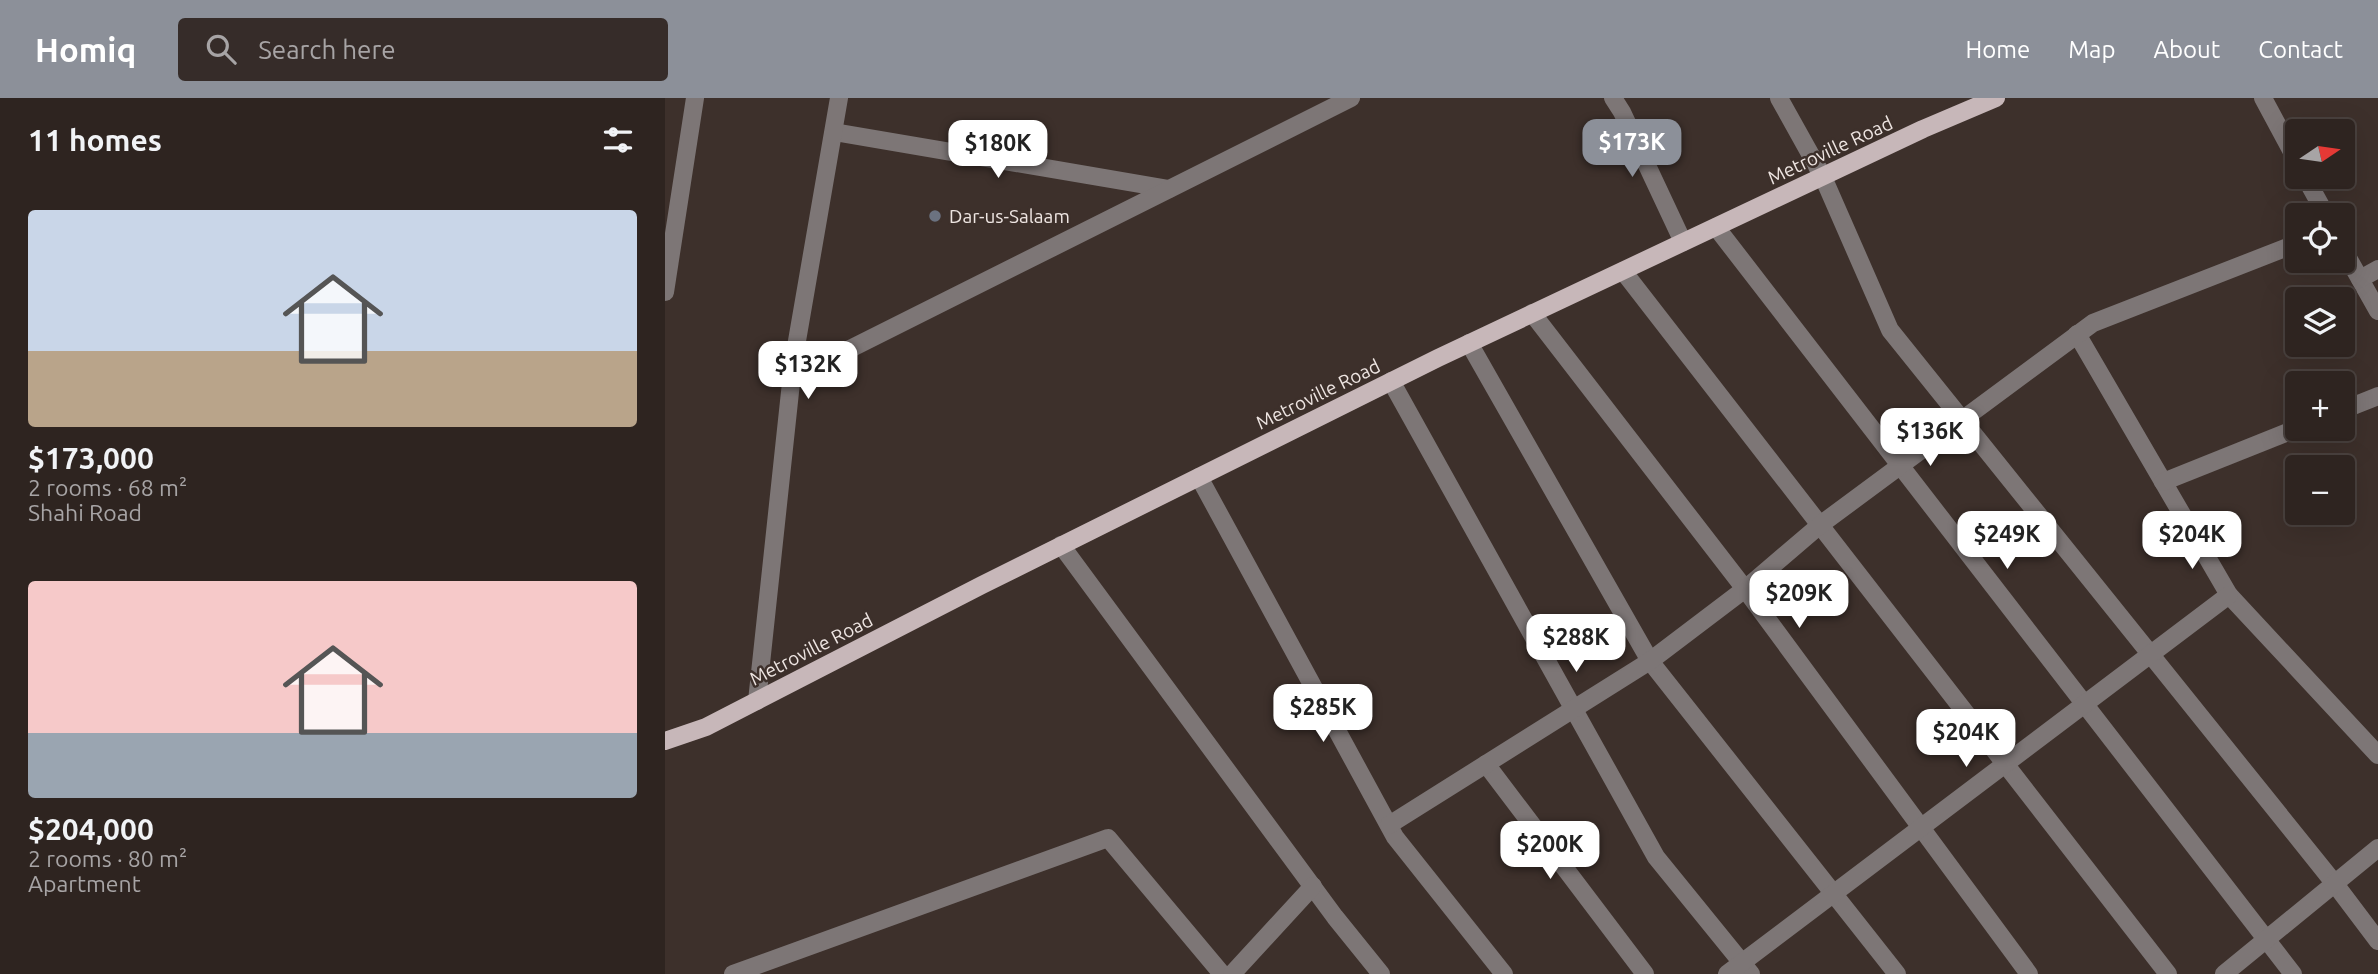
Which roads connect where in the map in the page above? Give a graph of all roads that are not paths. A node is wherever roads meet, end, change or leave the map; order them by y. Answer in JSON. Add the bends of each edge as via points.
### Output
{"nodes":[{"id":1,"x":695,"y":98,"type":"edge"},
{"id":2,"x":839,"y":98,"type":"edge"},
{"id":3,"x":1348,"y":98,"type":"edge"},
{"id":4,"x":1613,"y":98,"type":"edge"},
{"id":5,"x":1779,"y":98,"type":"edge"},
{"id":6,"x":1996,"y":98,"type":"edge"},
{"id":7,"x":2263,"y":98,"type":"edge"},
{"id":8,"x":834,"y":132,"type":"junction"},
{"id":9,"x":2285,"y":139,"type":"edge"},
{"id":10,"x":1823,"y":177,"type":"junction"},
{"id":11,"x":1169,"y":189,"type":"junction"},
{"id":12,"x":1716,"y":227,"type":"junction"},
{"id":13,"x":1683,"y":242,"type":"junction"},
{"id":14,"x":2285,"y":248,"type":"edge"},
{"id":15,"x":2378,"y":269,"type":"edge"},
{"id":16,"x":2355,"y":270,"type":"edge"},
{"id":17,"x":1623,"y":271,"type":"junction"},
{"id":18,"x":2360,"y":279,"type":"junction"},
{"id":19,"x":665,"y":292,"type":"edge"},
{"id":20,"x":2378,"y":311,"type":"edge"},
{"id":21,"x":1532,"y":313,"type":"junction"},
{"id":22,"x":2077,"y":334,"type":"junction"},
{"id":23,"x":1469,"y":343,"type":"junction"},
{"id":24,"x":792,"y":378,"type":"junction"},
{"id":25,"x":1391,"y":381,"type":"junction"},
{"id":26,"x":2378,"y":396,"type":"edge"},
{"id":27,"x":2355,"y":405,"type":"edge"},
{"id":28,"x":1962,"y":419,"type":"junction"},
{"id":29,"x":2285,"y":433,"type":"edge"},
{"id":30,"x":1901,"y":465,"type":"junction"},
{"id":31,"x":1199,"y":477,"type":"junction"},
{"id":32,"x":2163,"y":482,"type":"junction"},
{"id":33,"x":1820,"y":525,"type":"junction"},
{"id":34,"x":1061,"y":545,"type":"junction"},
{"id":35,"x":1745,"y":589,"type":"junction"},
{"id":36,"x":2229,"y":595,"type":"junction"},
{"id":37,"x":2150,"y":653,"type":"junction"},
{"id":38,"x":1650,"y":661,"type":"junction"},
{"id":39,"x":757,"y":701,"type":"junction"},
{"id":40,"x":2084,"y":703,"type":"junction"},
{"id":41,"x":1573,"y":710,"type":"junction"},
{"id":42,"x":665,"y":741,"type":"edge"},
{"id":43,"x":2378,"y":755,"type":"edge"},
{"id":44,"x":1486,"y":764,"type":"junction"},
{"id":45,"x":2005,"y":764,"type":"junction"},
{"id":46,"x":1389,"y":825,"type":"junction"},
{"id":47,"x":1921,"y":827,"type":"junction"},
{"id":48,"x":2378,"y":848,"type":"edge"},
{"id":49,"x":2335,"y":884,"type":"junction"},
{"id":50,"x":1313,"y":886,"type":"junction"},
{"id":51,"x":1833,"y":894,"type":"junction"},
{"id":52,"x":2267,"y":939,"type":"junction"},
{"id":53,"x":2378,"y":941,"type":"edge"},
{"id":54,"x":1746,"y":968,"type":"edge"},
{"id":55,"x":733,"y":974,"type":"edge"},
{"id":56,"x":1222,"y":974,"type":"edge"},
{"id":57,"x":1232,"y":974,"type":"edge"},
{"id":58,"x":1381,"y":974,"type":"edge"},
{"id":59,"x":1504,"y":974,"type":"edge"},
{"id":60,"x":1644,"y":974,"type":"edge"},
{"id":61,"x":1727,"y":974,"type":"edge"},
{"id":62,"x":1897,"y":974,"type":"edge"},
{"id":63,"x":2029,"y":974,"type":"edge"},
{"id":64,"x":2168,"y":974,"type":"edge"},
{"id":65,"x":2224,"y":974,"type":"edge"},
{"id":66,"x":2293,"y":974,"type":"edge"}],
"edges":[{"from":1,"to":19,"type":"street"},
{"from":2,"to":8,"type":"street"},
{"from":3,"to":11,"type":"street"},
{"from":4,"to":13,"type":"street"},
{"from":5,"to":10,"type":"street"},
{"from":6,"to":10,"type":"main road","name":"Metroville Road"},
{"from":7,"to":9,"type":"street"},
{"from":8,"to":11,"type":"street"},
{"from":8,"to":24,"type":"street"},
{"from":10,"to":12,"type":"main road","name":"Metroville Road"},
{"from":10,"to":28,"type":"street","via":[[1890,330]]},
{"from":11,"to":24,"type":"street"},
{"from":12,"to":13,"type":"main road","name":"Metroville Road"},
{"from":12,"to":30,"type":"street"},
{"from":13,"to":17,"type":"main road","name":"Metroville Road"},
{"from":14,"to":22,"type":"street","via":[[2093,323]]},
{"from":15,"to":18,"type":"street"},
{"from":16,"to":18,"type":"street"},
{"from":17,"to":21,"type":"main road","name":"Metroville Road"},
{"from":17,"to":33,"type":"street"},
{"from":18,"to":20,"type":"street"},
{"from":21,"to":23,"type":"main road","name":"Metroville Road"},
{"from":21,"to":35,"type":"street"},
{"from":22,"to":28,"type":"street"},
{"from":22,"to":32,"type":"street"},
{"from":23,"to":25,"type":"main road","name":"Metroville Road"},
{"from":23,"to":38,"type":"street"},
{"from":24,"to":39,"type":"street"},
{"from":25,"to":31,"type":"main road","name":"Metroville Road"},
{"from":25,"to":41,"type":"street"},
{"from":26,"to":27,"type":"street"},
{"from":28,"to":30,"type":"street"},
{"from":28,"to":37,"type":"street"},
{"from":29,"to":32,"type":"street"},
{"from":30,"to":33,"type":"street"},
{"from":30,"to":40,"type":"street"},
{"from":31,"to":34,"type":"main road","name":"Metroville Road"},
{"from":31,"to":46,"type":"street"},
{"from":32,"to":36,"type":"street"},
{"from":33,"to":35,"type":"street"},
{"from":33,"to":45,"type":"street"},
{"from":34,"to":39,"type":"main road","name":"Metroville Road"},
{"from":34,"to":50,"type":"street"},
{"from":35,"to":38,"type":"street"},
{"from":35,"to":47,"type":"street"},
{"from":36,"to":37,"type":"street"},
{"from":36,"to":43,"type":"street"},
{"from":37,"to":40,"type":"street"},
{"from":37,"to":49,"type":"street"},
{"from":38,"to":41,"type":"street"},
{"from":38,"to":51,"type":"street"},
{"from":39,"to":42,"type":"main road","name":"Metroville Road","via":[[706,727]]},
{"from":40,"to":45,"type":"street"},
{"from":40,"to":52,"type":"street"},
{"from":41,"to":44,"type":"street"},
{"from":41,"to":54,"type":"street","via":[[1656,858]]},
{"from":44,"to":46,"type":"street"},
{"from":44,"to":60,"type":"street"},
{"from":45,"to":47,"type":"street"},
{"from":45,"to":64,"type":"street"},
{"from":46,"to":59,"type":"street"},
{"from":47,"to":51,"type":"street"},
{"from":47,"to":63,"type":"street"},
{"from":48,"to":49,"type":"street"},
{"from":49,"to":52,"type":"street"},
{"from":49,"to":53,"type":"street"},
{"from":50,"to":57,"type":"street"},
{"from":50,"to":58,"type":"street"},
{"from":51,"to":54,"type":"street"},
{"from":51,"to":62,"type":"street"},
{"from":52,"to":65,"type":"street"},
{"from":52,"to":66,"type":"street"},
{"from":54,"to":61,"type":"street"},
{"from":55,"to":56,"type":"street","via":[[1108,838]]}]}
